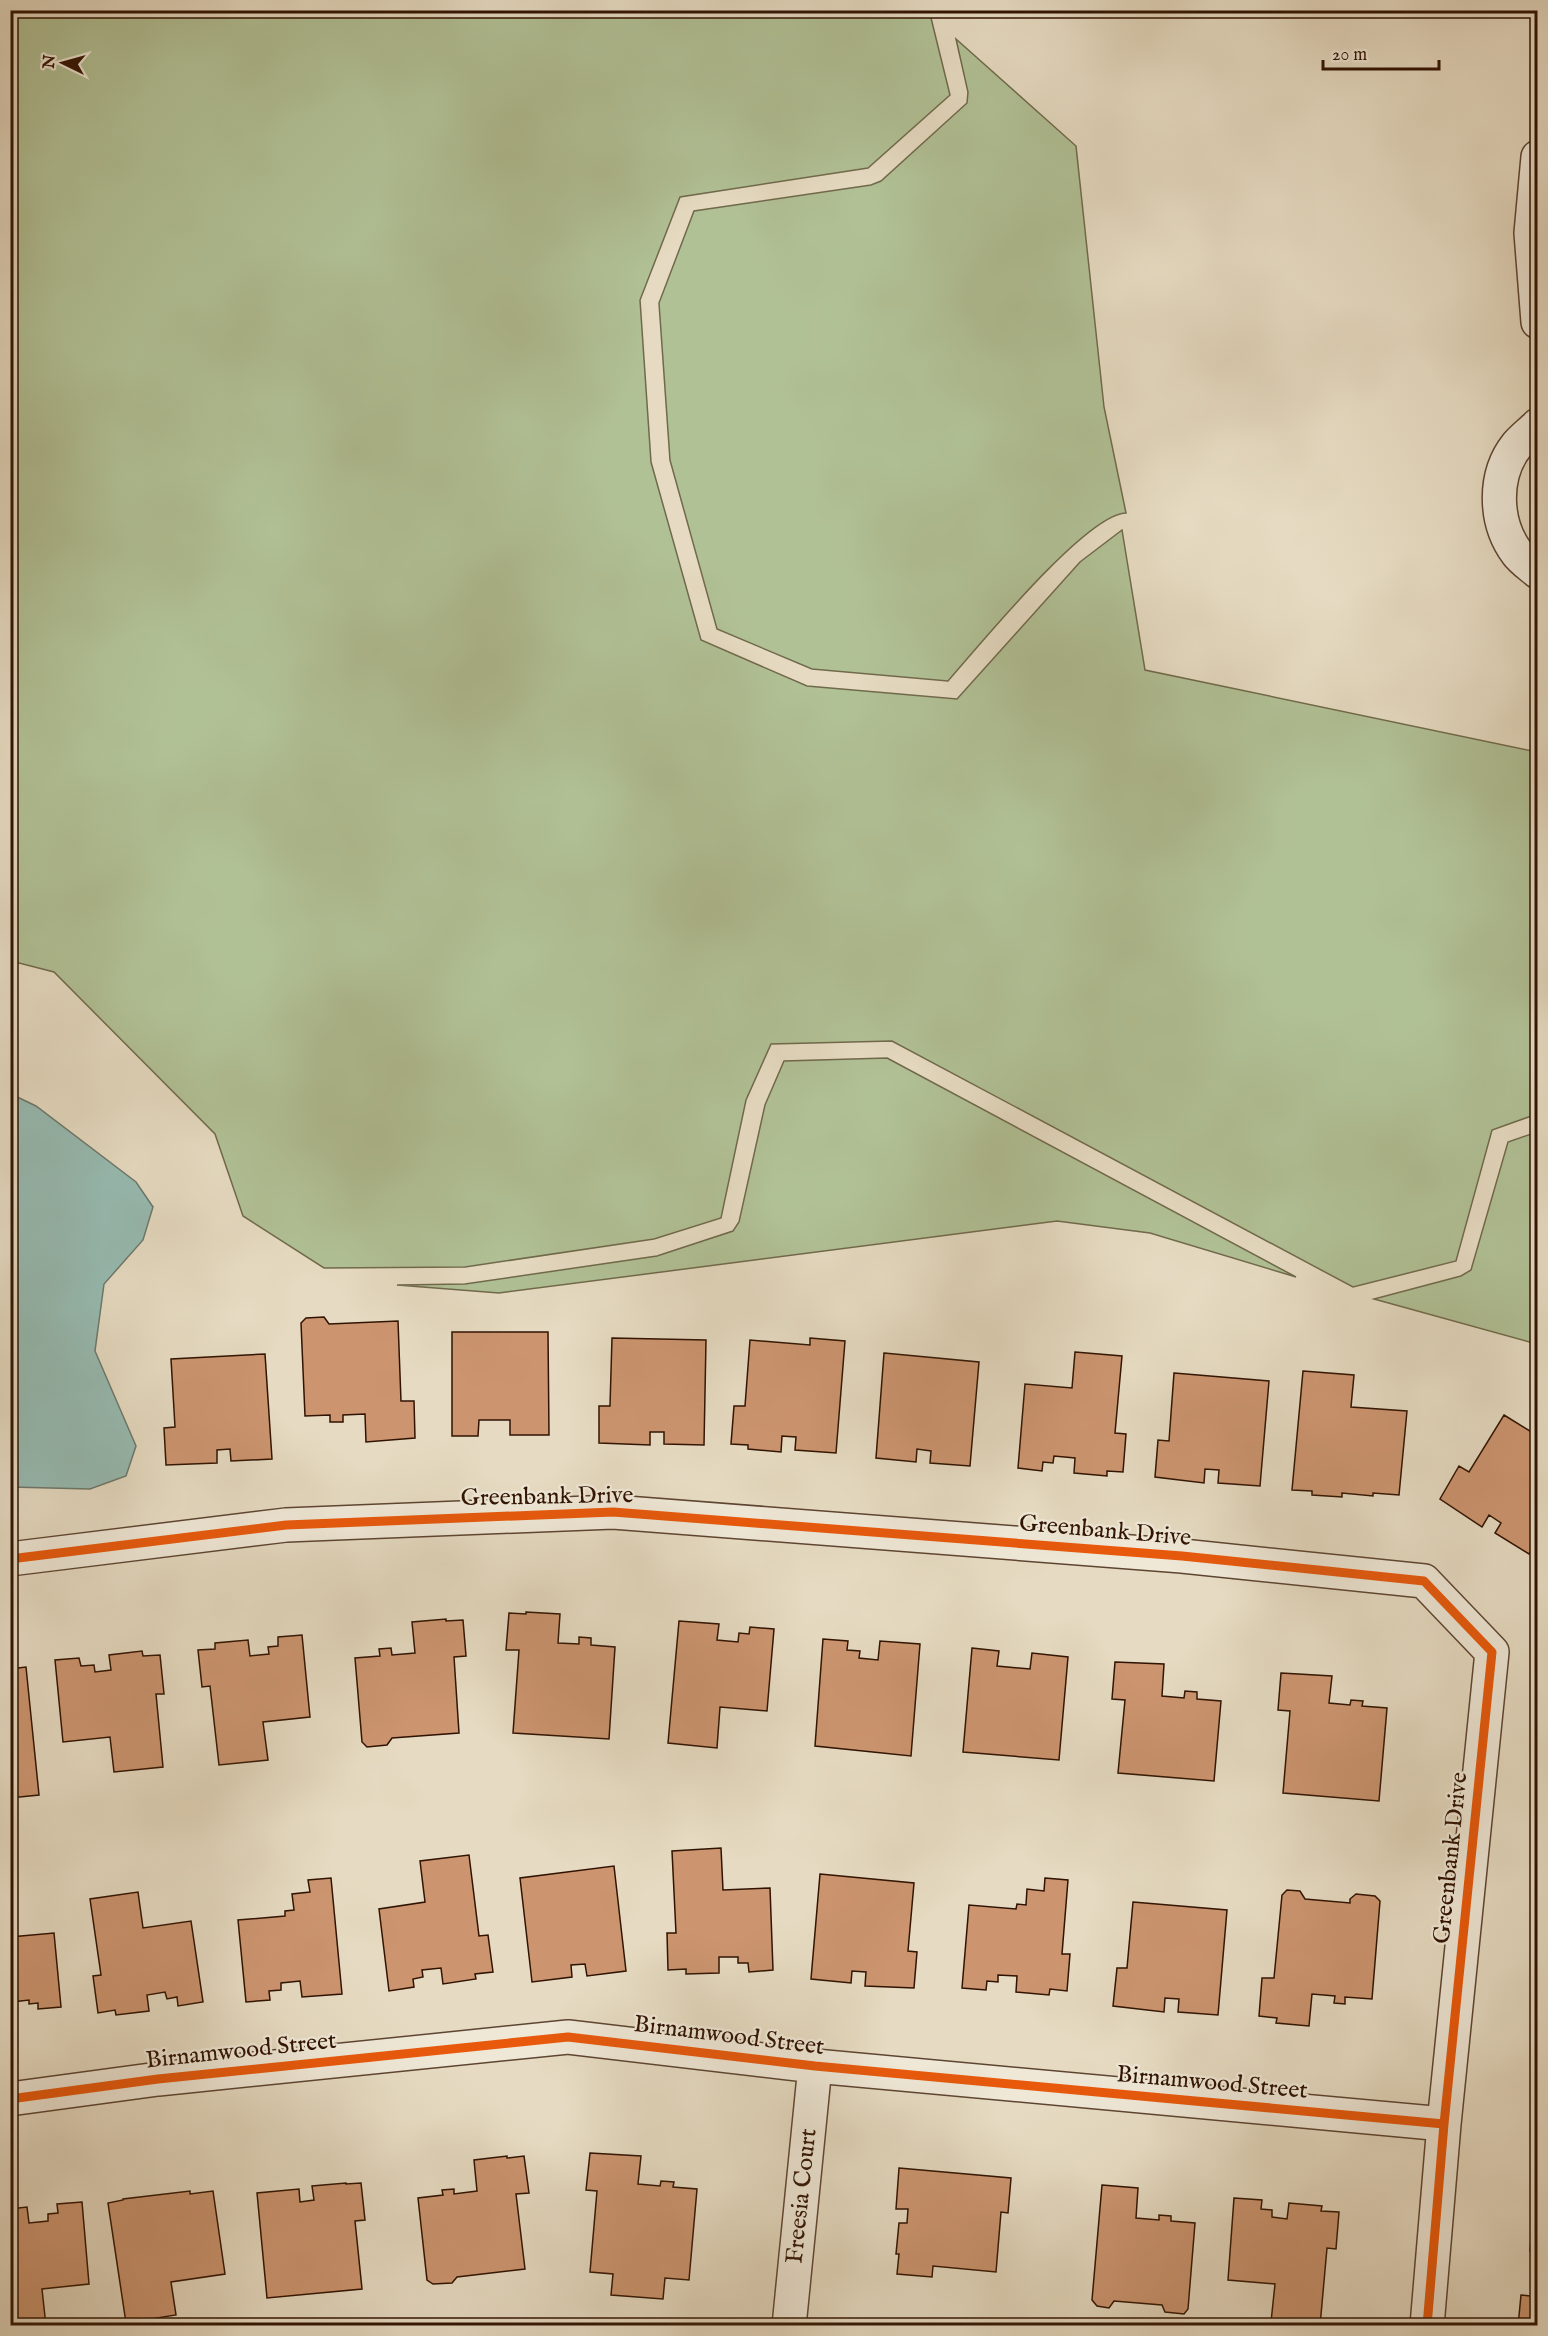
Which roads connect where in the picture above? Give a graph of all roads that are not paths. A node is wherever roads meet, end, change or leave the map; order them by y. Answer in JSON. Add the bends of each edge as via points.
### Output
{"nodes":[{"id":1,"x":1538,"y":157,"type":"edge"},
{"id":2,"x":1538,"y":322,"type":"edge"},
{"id":3,"x":1538,"y":425,"type":"edge"},
{"id":4,"x":1538,"y":572,"type":"edge"},
{"id":5,"x":10,"y":1559,"type":"edge"},
{"id":6,"x":815,"y":2066,"type":"junction"},
{"id":7,"x":10,"y":2099,"type":"edge"},
{"id":8,"x":1444,"y":2124,"type":"junction"},
{"id":9,"x":789,"y":2325,"type":"edge"},
{"id":10,"x":1427,"y":2325,"type":"edge"}],
"edges":[{"from":1,"to":2,"type":"street","via":[[1531,234]]},
{"from":3,"to":4,"type":"street","via":[[1517,445],[1503,471],[1499,499],[1503,528],[1518,554]]},
{"from":5,"to":8,"type":"street","name":"Greenbank Drive","via":[[286,1525],[613,1512],[1182,1556],[1425,1581],[1492,1652]]},
{"from":6,"to":7,"type":"street","name":"Birnamwood Street","via":[[568,2037],[158,2079]]},
{"from":6,"to":8,"type":"street","name":"Birnamwood Street"},
{"from":6,"to":9,"type":"street","name":"Freesia Court"},
{"from":8,"to":10,"type":"street","name":"Greenbank Drive"}]}
